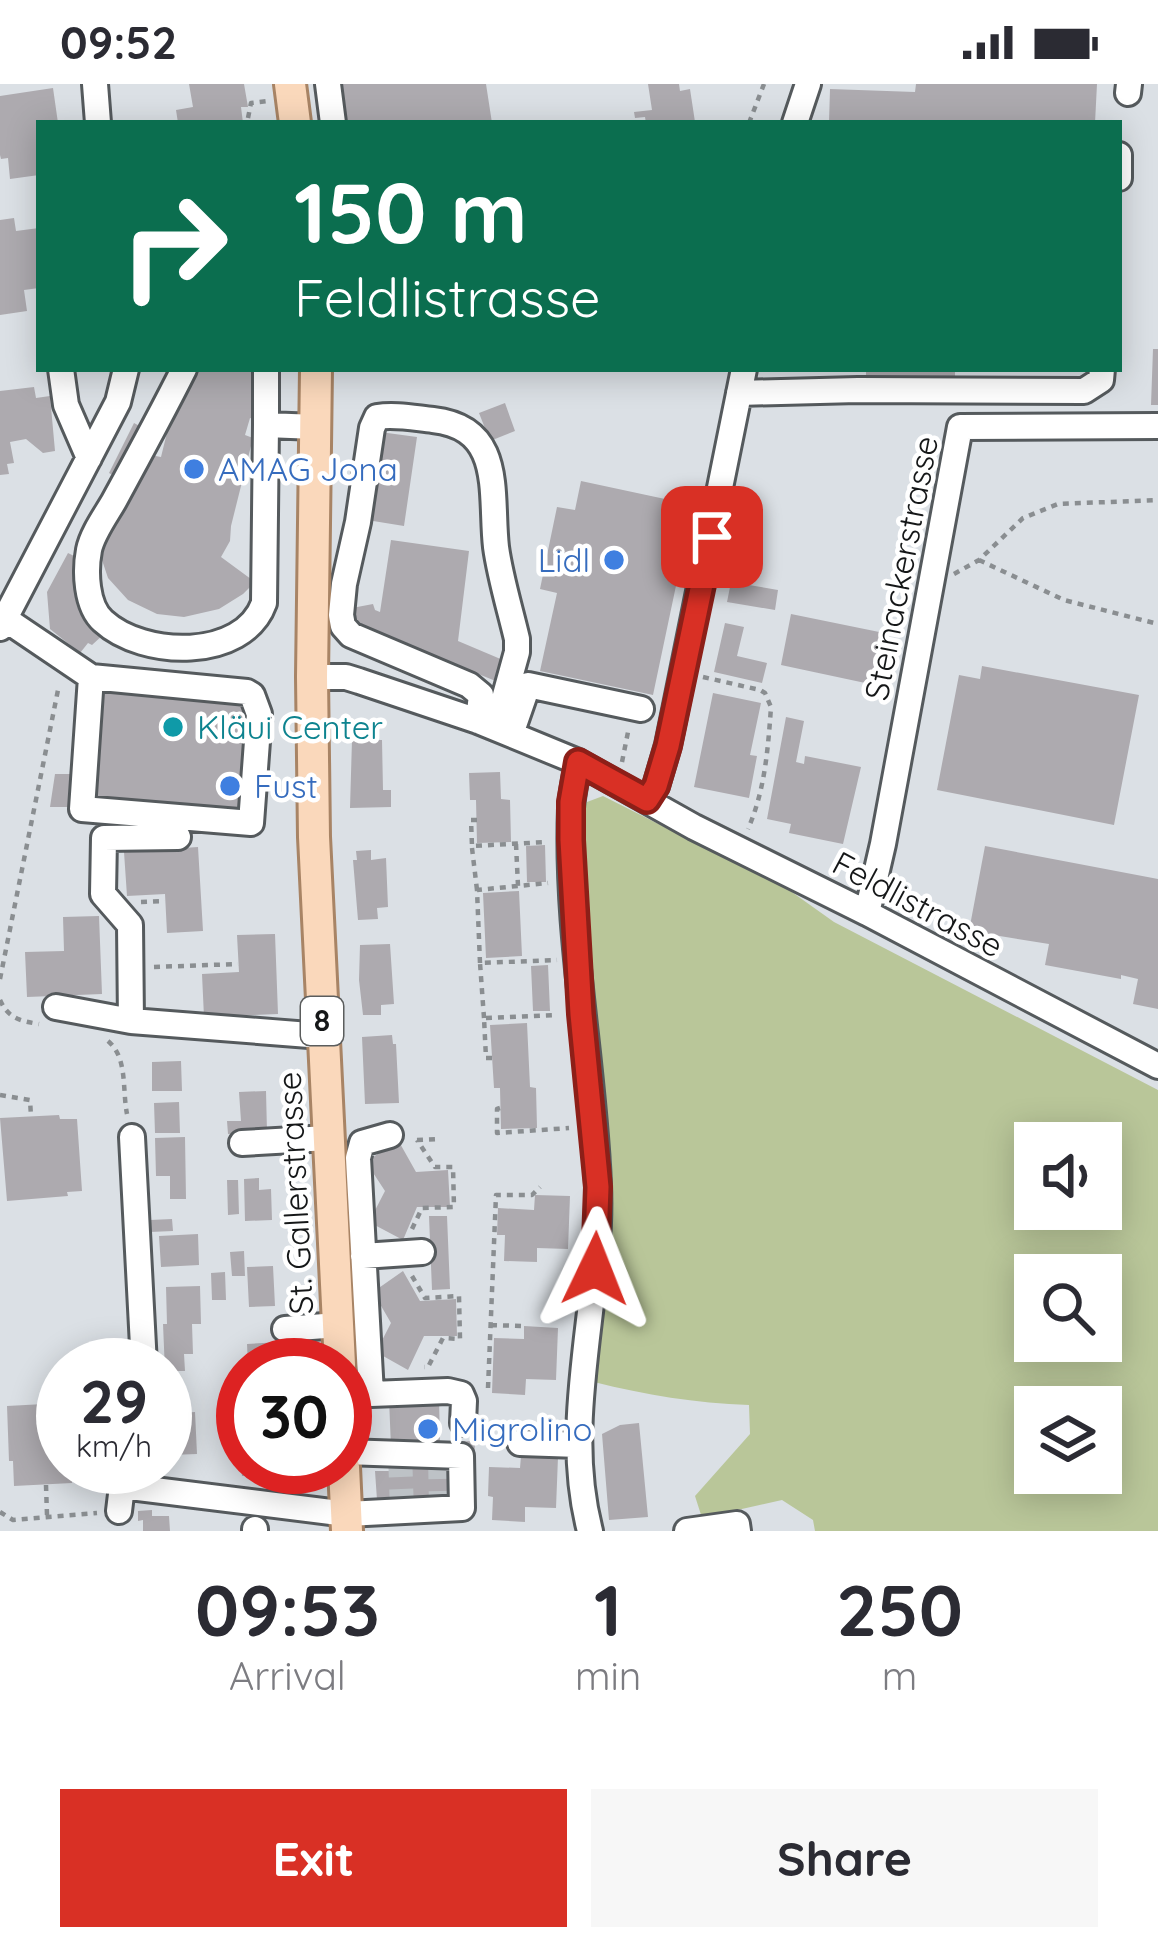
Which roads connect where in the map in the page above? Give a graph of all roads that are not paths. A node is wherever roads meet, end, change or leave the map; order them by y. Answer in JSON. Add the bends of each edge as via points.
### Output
{"nodes":[{"id":1,"x":94,"y":84,"type":"edge"},
{"id":2,"x":290,"y":84,"type":"edge"},
{"id":3,"x":328,"y":84,"type":"edge"},
{"id":4,"x":808,"y":84,"type":"edge"},
{"id":5,"x":98,"y":120,"type":"edge"},
{"id":6,"x":295,"y":120,"type":"edge"},
{"id":7,"x":333,"y":120,"type":"edge"},
{"id":8,"x":796,"y":120,"type":"edge"},
{"id":9,"x":61,"y":372,"type":"edge"},
{"id":10,"x":125,"y":372,"type":"edge"},
{"id":11,"x":182,"y":372,"type":"edge"},
{"id":12,"x":266,"y":372,"type":"edge"},
{"id":13,"x":316,"y":372,"type":"edge"},
{"id":14,"x":1102,"y":372,"type":"edge"},
{"id":15,"x":742,"y":381,"type":"edge"},
{"id":16,"x":266,"y":425,"type":"junction"},
{"id":17,"x":1158,"y":426,"type":"edge"},
{"id":18,"x":316,"y":428,"type":"junction"},
{"id":19,"x":89,"y":458,"type":"junction"},
{"id":20,"x":2,"y":623,"type":"edge"},
{"id":21,"x":91,"y":677,"type":"junction"},
{"id":22,"x":312,"y":677,"type":"junction"},
{"id":23,"x":637,"y":708,"type":"road end"},
{"id":24,"x":495,"y":728,"type":"junction"},
{"id":25,"x":578,"y":762,"type":"junction"},
{"id":26,"x":647,"y":800,"type":"junction"},
{"id":27,"x":178,"y":837,"type":"dead end"},
{"id":28,"x":866,"y":913,"type":"junction"},
{"id":29,"x":49,"y":1016,"type":"road end"},
{"id":30,"x":131,"y":1021,"type":"junction"},
{"id":31,"x":322,"y":1036,"type":"junction"},
{"id":32,"x":1158,"y":1066,"type":"edge"},
{"id":33,"x":390,"y":1135,"type":"dead end"},
{"id":34,"x":132,"y":1137,"type":"road end"},
{"id":35,"x":328,"y":1138,"type":"junction"},
{"id":36,"x":242,"y":1143,"type":"dead end"},
{"id":37,"x":411,"y":1253,"type":"road end"},
{"id":38,"x":363,"y":1256,"type":"junction"},
{"id":39,"x":338,"y":1325,"type":"junction"},
{"id":40,"x":285,"y":1329,"type":"dead end"},
{"id":41,"x":142,"y":1338,"type":"edge"},
{"id":42,"x":339,"y":1338,"type":"edge"},
{"id":43,"x":368,"y":1338,"type":"edge"},
{"id":44,"x":372,"y":1394,"type":"edge"},
{"id":45,"x":464,"y":1423,"type":"dead end"},
{"id":46,"x":520,"y":1443,"type":"dead end"},
{"id":47,"x":579,"y":1445,"type":"junction"},
{"id":48,"x":372,"y":1453,"type":"edge"},
{"id":49,"x":160,"y":1494,"type":"edge"},
{"id":50,"x":300,"y":1519,"type":"edge"},
{"id":51,"x":347,"y":1522,"type":"edge"},
{"id":52,"x":590,"y":1531,"type":"edge"},
{"id":53,"x":687,"y":1531,"type":"edge"},
{"id":54,"x":738,"y":1531,"type":"edge"}],
"edges":[{"from":1,"to":5,"type":"street"},
{"from":2,"to":6,"type":"main road"},
{"from":3,"to":7,"type":"street"},
{"from":4,"to":8,"type":"street"},
{"from":9,"to":19,"type":"street"},
{"from":10,"to":19,"type":"street"},
{"from":11,"to":16,"type":"street","via":[[89,548],[89,597],[101,620],[141,641],[195,647],[236,638],[260,616]]},
{"from":12,"to":16,"type":"street"},
{"from":13,"to":18,"type":"main road","name":"St. Gallerstrasse","number":"8"},
{"from":14,"to":15,"type":"street","via":[[1084,392]]},
{"from":15,"to":26,"type":"street","via":[[700,534],[668,746]]},
{"from":16,"to":18,"type":"street"},
{"from":17,"to":28,"type":"street","name":"Steinackerstrasse","via":[[960,428]]},
{"from":18,"to":22,"type":"main road","name":"St. Gallerstrasse","number":"8"},
{"from":19,"to":20,"type":"street"},
{"from":20,"to":21,"type":"street"},
{"from":21,"to":21,"type":"street","via":[[82,809],[251,823],[259,714],[252,695]]},
{"from":22,"to":24,"type":"street","name":"Feldlistrasse","via":[[346,677]]},
{"from":22,"to":31,"type":"main road","name":"St. Gallerstrasse","number":"8"},
{"from":23,"to":24,"type":"street","via":[[528,685]]},
{"from":24,"to":24,"type":"street","via":[[470,685],[343,626],[377,418],[452,422],[488,461],[496,548],[518,639]]},
{"from":24,"to":25,"type":"street","name":"Feldlistrasse"},
{"from":25,"to":26,"type":"street","name":"Feldlistrasse"},
{"from":25,"to":47,"type":"street","via":[[572,880],[598,1187]]},
{"from":26,"to":28,"type":"street","name":"Feldlistrasse"},
{"from":27,"to":30,"type":"street","via":[[104,838],[103,894],[130,925]]},
{"from":28,"to":32,"type":"street","name":"Feldlistrasse"},
{"from":29,"to":30,"type":"street"},
{"from":30,"to":31,"type":"street"},
{"from":31,"to":35,"type":"main road","name":"St. Gallerstrasse","number":"8"},
{"from":33,"to":38,"type":"street","via":[[362,1144],[358,1158]]},
{"from":34,"to":41,"type":"street"},
{"from":35,"to":36,"type":"street"},
{"from":35,"to":39,"type":"main road","name":"St. Gallerstrasse","number":"8"},
{"from":37,"to":38,"type":"street"},
{"from":38,"to":43,"type":"street"},
{"from":39,"to":40,"type":"street"},
{"from":39,"to":42,"type":"main road","name":"St. Gallerstrasse","number":"8"},
{"from":44,"to":45,"type":"street","via":[[461,1394]]},
{"from":46,"to":47,"type":"street"},
{"from":47,"to":52,"type":"street"},
{"from":48,"to":51,"type":"street","via":[[461,1456],[463,1508]]},
{"from":49,"to":50,"type":"street"},
{"from":50,"to":51,"type":"street"},
{"from":53,"to":54,"type":"street","via":[[736,1524]]}]}
